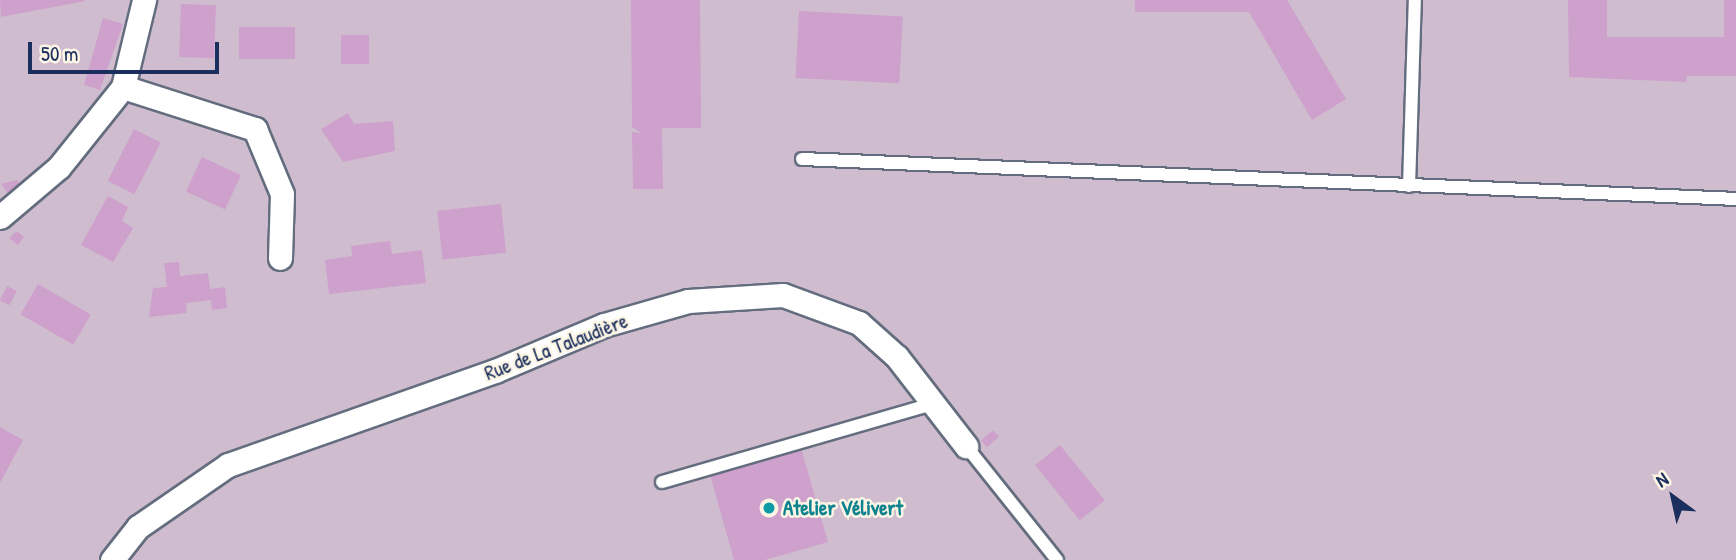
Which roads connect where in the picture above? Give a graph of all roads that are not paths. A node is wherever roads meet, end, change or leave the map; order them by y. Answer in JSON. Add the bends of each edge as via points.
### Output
{"nodes":[{"id":1,"x":145,"y":0,"type":"edge"},
{"id":2,"x":1415,"y":0,"type":"edge"},
{"id":3,"x":123,"y":86,"type":"junction"},
{"id":4,"x":803,"y":159,"type":"dead end"},
{"id":5,"x":1409,"y":186,"type":"junction"},
{"id":6,"x":1736,"y":198,"type":"edge"},
{"id":7,"x":0,"y":218,"type":"edge"},
{"id":8,"x":280,"y":258,"type":"dead end"},
{"id":9,"x":933,"y":404,"type":"junction"},
{"id":10,"x":966,"y":446,"type":"joint"},
{"id":11,"x":662,"y":482,"type":"dead end"},
{"id":12,"x":112,"y":560,"type":"edge"},
{"id":13,"x":1057,"y":560,"type":"edge"}],
"edges":[{"from":1,"to":3,"type":"street"},
{"from":2,"to":5,"type":"lane"},
{"from":3,"to":7,"type":"street","via":[[60,167]]},
{"from":3,"to":8,"type":"street","via":[[255,129],[282,194]]},
{"from":4,"to":5,"type":"lane"},
{"from":5,"to":6,"type":"lane"},
{"from":9,"to":10,"type":"street","name":"Rue de La Talaudière"},
{"from":9,"to":11,"type":"lane"},
{"from":9,"to":12,"type":"street","name":"Rue de La Talaudière","via":[[859,323],[783,295],[688,301],[604,325],[495,371],[228,465],[138,527]]},
{"from":10,"to":13,"type":"lane","name":"Rue de La Talaudière"}]}
